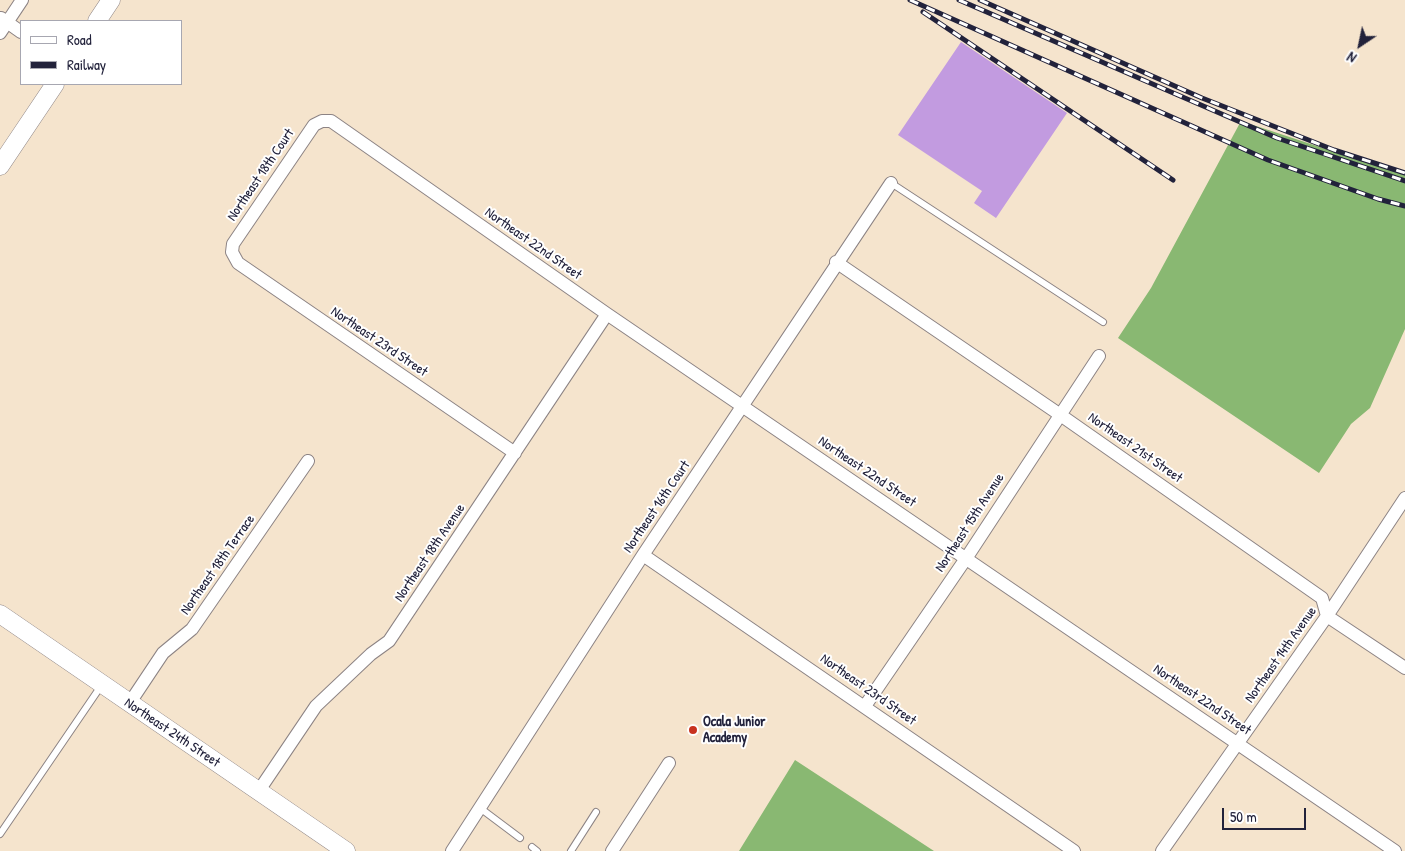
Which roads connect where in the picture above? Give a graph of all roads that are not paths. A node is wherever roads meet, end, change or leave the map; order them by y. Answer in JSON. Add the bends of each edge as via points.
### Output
{"nodes":[{"id":1,"x":22,"y":0,"type":"edge"},
{"id":2,"x":111,"y":0,"type":"edge"},
{"id":3,"x":98,"y":20,"type":"edge"},
{"id":4,"x":2,"y":24,"type":"edge"},
{"id":5,"x":20,"y":32,"type":"edge"},
{"id":6,"x":54,"y":85,"type":"edge"},
{"id":7,"x":322,"y":120,"type":"joint"},
{"id":8,"x":0,"y":166,"type":"edge"},
{"id":9,"x":891,"y":183,"type":"joint"},
{"id":10,"x":232,"y":252,"type":"joint"},
{"id":11,"x":836,"y":262,"type":"junction"},
{"id":12,"x":608,"y":314,"type":"junction"},
{"id":13,"x":1103,"y":322,"type":"dead end"},
{"id":14,"x":1099,"y":356,"type":"dead end"},
{"id":15,"x":743,"y":405,"type":"junction"},
{"id":16,"x":1060,"y":414,"type":"junction"},
{"id":17,"x":514,"y":453,"type":"junction"},
{"id":18,"x":308,"y":461,"type":"dead end"},
{"id":19,"x":1404,"y":501,"type":"edge"},
{"id":20,"x":644,"y":555,"type":"junction"},
{"id":21,"x":967,"y":557,"type":"junction"},
{"id":22,"x":0,"y":614,"type":"edge"},
{"id":23,"x":1327,"y":616,"type":"junction"},
{"id":24,"x":1405,"y":668,"type":"edge"},
{"id":25,"x":102,"y":685,"type":"junction"},
{"id":26,"x":129,"y":704,"type":"junction"},
{"id":27,"x":865,"y":706,"type":"junction"},
{"id":28,"x":1239,"y":743,"type":"junction"},
{"id":29,"x":670,"y":763,"type":"dead end"},
{"id":30,"x":258,"y":792,"type":"junction"},
{"id":31,"x":480,"y":808,"type":"junction"},
{"id":32,"x":596,"y":812,"type":"dead end"},
{"id":33,"x":0,"y":834,"type":"edge"},
{"id":34,"x":520,"y":838,"type":"dead end"},
{"id":35,"x":346,"y":851,"type":"edge"},
{"id":36,"x":452,"y":851,"type":"edge"},
{"id":37,"x":571,"y":851,"type":"edge"},
{"id":38,"x":612,"y":851,"type":"edge"},
{"id":39,"x":1074,"y":851,"type":"edge"},
{"id":40,"x":1162,"y":851,"type":"edge"},
{"id":41,"x":1395,"y":851,"type":"edge"}],
"edges":[{"from":1,"to":4,"type":"street"},
{"from":2,"to":3,"type":"street"},
{"from":4,"to":5,"type":"street"},
{"from":6,"to":8,"type":"street"},
{"from":7,"to":10,"type":"street","name":"Northeast 18th Court","via":[[314,125],[233,244]]},
{"from":7,"to":12,"type":"street","name":"Northeast 22nd Street","via":[[331,121]]},
{"from":9,"to":11,"type":"street","name":"Northeast 16th Court"},
{"from":9,"to":13,"type":"lane"},
{"from":10,"to":17,"type":"street","name":"Northeast 23rd Street","via":[[238,263]]},
{"from":11,"to":15,"type":"street","name":"Northeast 16th Court"},
{"from":11,"to":16,"type":"street","name":"Northeast 21st Street"},
{"from":12,"to":15,"type":"street","name":"Northeast 22nd Street"},
{"from":12,"to":17,"type":"street","name":"Northeast 18th Avenue"},
{"from":14,"to":16,"type":"street","name":"Northeast 15th Avenue"},
{"from":15,"to":20,"type":"street","name":"Northeast 16th Court"},
{"from":15,"to":21,"type":"street","name":"Northeast 22nd Street"},
{"from":16,"to":21,"type":"street","name":"Northeast 15th Avenue"},
{"from":16,"to":23,"type":"street","name":"Northeast 21st Street","via":[[1322,598]]},
{"from":17,"to":30,"type":"street","name":"Northeast 18th Avenue","via":[[389,641],[316,706]]},
{"from":18,"to":26,"type":"street","name":"Northeast 18th Terrace","via":[[192,629],[163,654]]},
{"from":19,"to":23,"type":"street","name":"Northeast 14th Avenue"},
{"from":20,"to":27,"type":"street","name":"Northeast 23rd Street"},
{"from":20,"to":31,"type":"street","name":"Northeast 16th Court"},
{"from":21,"to":27,"type":"street","name":"Northeast 15th Avenue"},
{"from":21,"to":28,"type":"street","name":"Northeast 22nd Street"},
{"from":22,"to":25,"type":"street","name":"Northeast 24th Street"},
{"from":23,"to":24,"type":"street"},
{"from":23,"to":28,"type":"street","name":"Northeast 14th Avenue"},
{"from":25,"to":26,"type":"street","name":"Northeast 24th Street"},
{"from":25,"to":33,"type":"lane"},
{"from":26,"to":30,"type":"street","name":"Northeast 24th Street"},
{"from":27,"to":39,"type":"street","name":"Northeast 23rd Street"},
{"from":28,"to":40,"type":"street","name":"Northeast 14th Avenue"},
{"from":28,"to":41,"type":"street","name":"Northeast 22nd Street"},
{"from":29,"to":38,"type":"street"},
{"from":30,"to":35,"type":"street","name":"Northeast 24th Street"},
{"from":31,"to":34,"type":"lane"},
{"from":31,"to":36,"type":"street","name":"Northeast 16th Court"},
{"from":32,"to":37,"type":"lane"}]}
